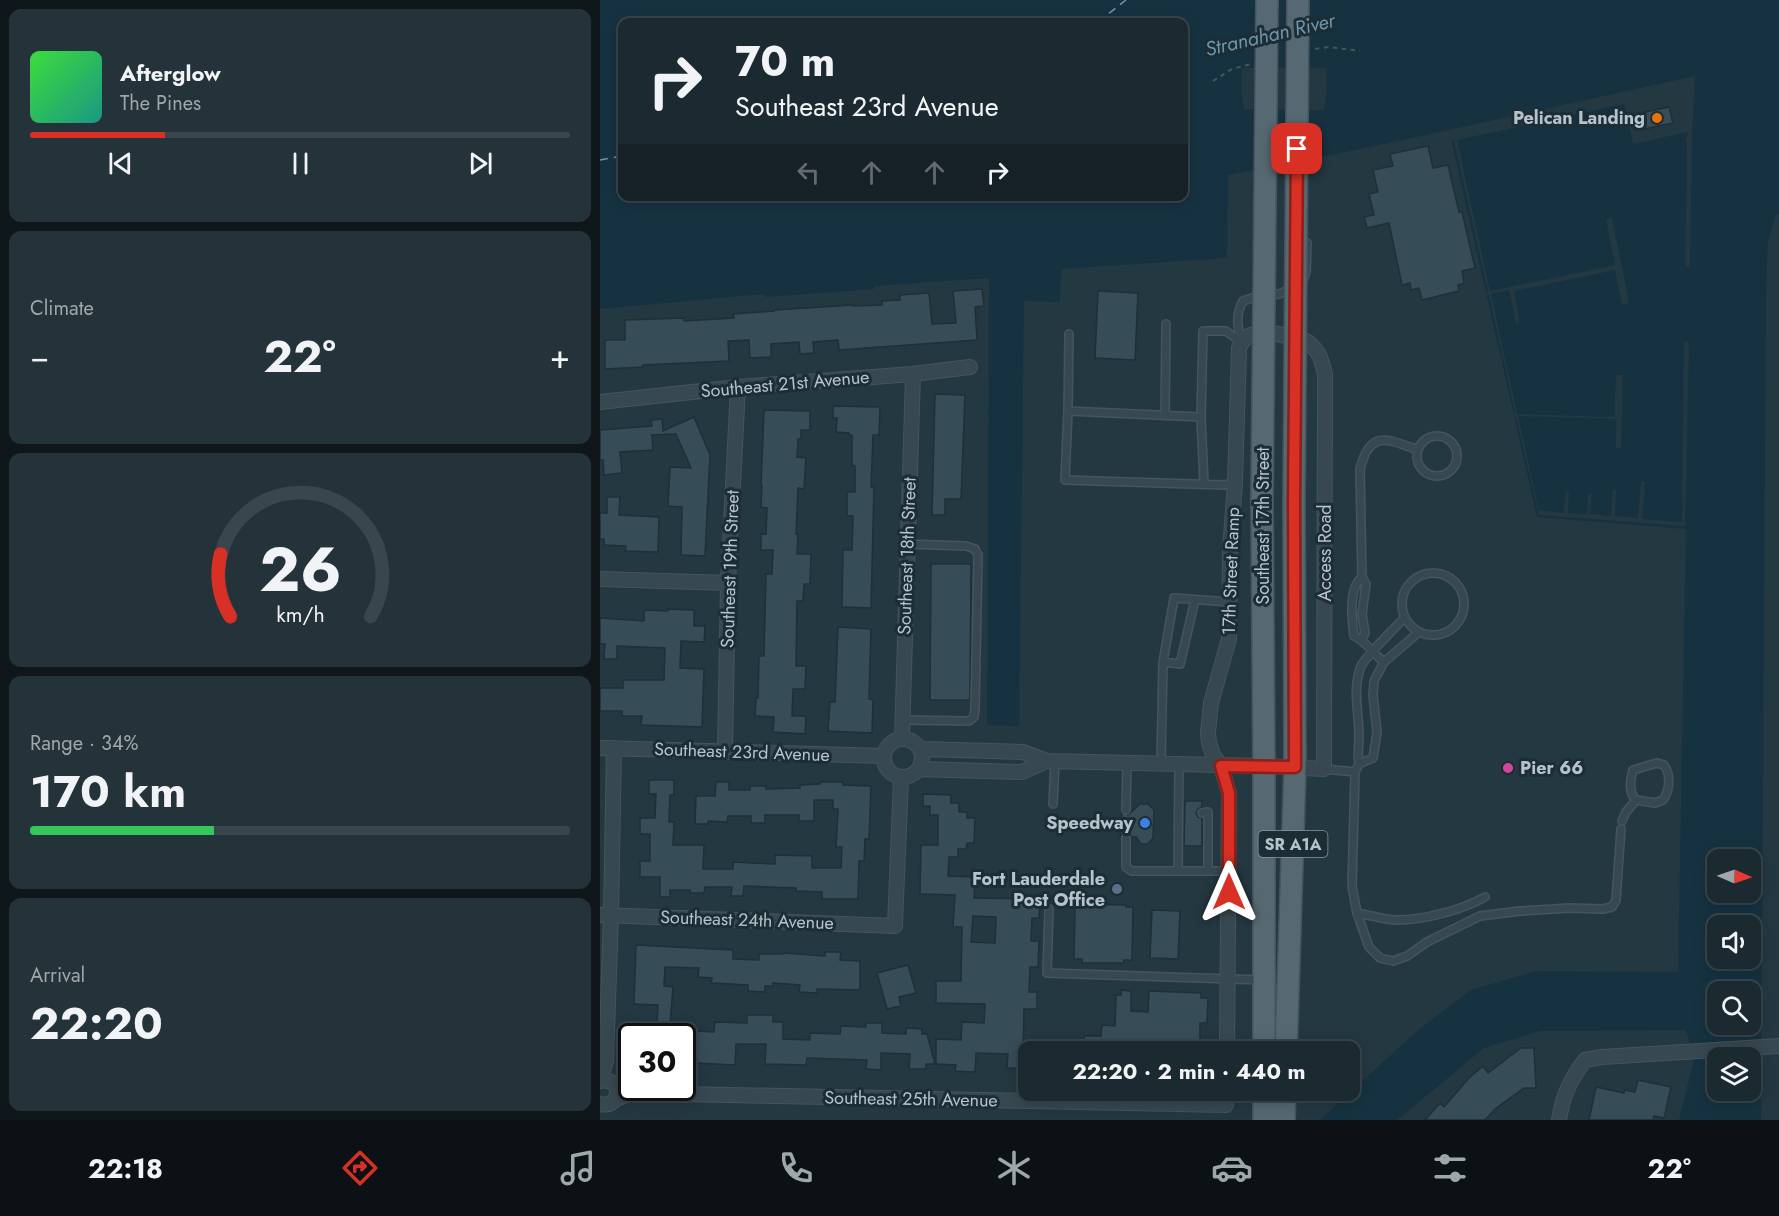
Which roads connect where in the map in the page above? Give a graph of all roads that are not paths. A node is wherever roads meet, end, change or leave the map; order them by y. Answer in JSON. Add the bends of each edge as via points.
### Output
{"nodes":[{"id":1,"x":1267,"y":0,"type":"edge"},
{"id":2,"x":1298,"y":0,"type":"edge"},
{"id":3,"x":1259,"y":215,"type":"dead end"},
{"id":4,"x":1306,"y":239,"type":"dead end"},
{"id":5,"x":1258,"y":296,"type":"junction"},
{"id":6,"x":1166,"y":324,"type":"dead end"},
{"id":7,"x":1069,"y":334,"type":"dead end"},
{"id":8,"x":1241,"y":342,"type":"junction"},
{"id":9,"x":970,"y":367,"type":"dead end"},
{"id":10,"x":913,"y":374,"type":"junction"},
{"id":11,"x":738,"y":387,"type":"junction"},
{"id":12,"x":600,"y":402,"type":"edge"},
{"id":13,"x":1068,"y":411,"type":"junction"},
{"id":14,"x":1165,"y":416,"type":"junction"},
{"id":15,"x":1201,"y":417,"type":"junction"},
{"id":16,"x":1419,"y":450,"type":"junction"},
{"id":17,"x":1235,"y":483,"type":"junction"},
{"id":18,"x":1203,"y":484,"type":"junction"},
{"id":19,"x":908,"y":544,"type":"junction"},
{"id":20,"x":1362,"y":577,"type":"junction"},
{"id":21,"x":600,"y":579,"type":"edge"},
{"id":22,"x":728,"y":583,"type":"junction"},
{"id":23,"x":1195,"y":600,"type":"junction"},
{"id":24,"x":1230,"y":602,"type":"junction"},
{"id":25,"x":1405,"y":617,"type":"junction"},
{"id":26,"x":1419,"y":632,"type":"junction"},
{"id":27,"x":1362,"y":639,"type":"junction"},
{"id":28,"x":1372,"y":653,"type":"junction"},
{"id":29,"x":1163,"y":662,"type":"junction"},
{"id":30,"x":1384,"y":662,"type":"junction"},
{"id":31,"x":902,"y":720,"type":"junction"},
{"id":32,"x":902,"y":738,"type":"junction"},
{"id":33,"x":607,"y":748,"type":"edge"},
{"id":34,"x":921,"y":749,"type":"junction"},
{"id":35,"x":725,"y":752,"type":"junction"},
{"id":36,"x":884,"y":756,"type":"junction"},
{"id":37,"x":1051,"y":761,"type":"junction"},
{"id":38,"x":1127,"y":763,"type":"junction"},
{"id":39,"x":1161,"y":764,"type":"junction"},
{"id":40,"x":1179,"y":764,"type":"junction"},
{"id":41,"x":1359,"y":764,"type":"junction"},
{"id":42,"x":1221,"y":766,"type":"junction"},
{"id":43,"x":1264,"y":766,"type":"junction"},
{"id":44,"x":1295,"y":767,"type":"junction"},
{"id":45,"x":919,"y":769,"type":"junction"},
{"id":46,"x":1324,"y":769,"type":"junction"},
{"id":47,"x":1355,"y":772,"type":"junction"},
{"id":48,"x":901,"y":777,"type":"junction"},
{"id":49,"x":1636,"y":800,"type":"junction"},
{"id":50,"x":1053,"y":804,"type":"dead end"},
{"id":51,"x":1126,"y":810,"type":"dead end"},
{"id":52,"x":1202,"y":813,"type":"dead end"},
{"id":53,"x":1126,"y":837,"type":"dead end"},
{"id":54,"x":1178,"y":871,"type":"junction"},
{"id":55,"x":1208,"y":871,"type":"junction"},
{"id":56,"x":1229,"y":871,"type":"junction"},
{"id":57,"x":1485,"y":897,"type":"dead end"},
{"id":58,"x":1049,"y":909,"type":"dead end"},
{"id":59,"x":1357,"y":913,"type":"junction"},
{"id":60,"x":605,"y":915,"type":"edge"},
{"id":61,"x":1228,"y":980,"type":"junction"},
{"id":62,"x":1264,"y":980,"type":"junction"},
{"id":63,"x":1227,"y":1041,"type":"edge"},
{"id":64,"x":1264,"y":1041,"type":"edge"},
{"id":65,"x":1286,"y":1041,"type":"edge"},
{"id":66,"x":1776,"y":1046,"type":"edge"},
{"id":67,"x":607,"y":1093,"type":"edge"},
{"id":68,"x":1018,"y":1101,"type":"edge"},
{"id":69,"x":1028,"y":1101,"type":"edge"},
{"id":70,"x":1226,"y":1101,"type":"edge"},
{"id":71,"x":1264,"y":1101,"type":"edge"},
{"id":72,"x":1285,"y":1101,"type":"edge"},
{"id":73,"x":1558,"y":1119,"type":"edge"},
{"id":74,"x":1264,"y":1120,"type":"edge"},
{"id":75,"x":1284,"y":1120,"type":"edge"}],
"edges":[{"from":1,"to":43,"type":"main road","name":"Southeast 17th Street","number":"SR A1A","bridge":true,"via":[[1262,501]]},
{"from":2,"to":44,"type":"main road","name":"Southeast 17th Street","number":"SR A1A","bridge":true},
{"from":3,"to":5,"type":"lane"},
{"from":4,"to":5,"type":"lane","via":[[1302,284],[1279,294]]},
{"from":5,"to":8,"type":"lane","via":[[1243,301],[1238,309]]},
{"from":6,"to":14,"type":"lane"},
{"from":7,"to":13,"type":"lane"},
{"from":8,"to":15,"type":"lane","via":[[1226,331],[1203,331]]},
{"from":8,"to":17,"type":"street","name":"17th Street Ramp"},
{"from":8,"to":46,"type":"street","name":"Access Road","via":[[1258,333],[1306,341],[1321,356],[1325,375]]},
{"from":9,"to":10,"type":"street","name":"Southeast 21st Avenue"},
{"from":10,"to":11,"type":"street","name":"Southeast 21st Avenue"},
{"from":10,"to":19,"type":"street","name":"Southeast 18th Street"},
{"from":11,"to":12,"type":"street","name":"Southeast 21st Avenue"},
{"from":11,"to":22,"type":"street","name":"Southeast 19th Street"},
{"from":13,"to":14,"type":"lane"},
{"from":13,"to":18,"type":"lane","via":[[1065,480]]},
{"from":14,"to":15,"type":"lane"},
{"from":15,"to":18,"type":"lane"},
{"from":16,"to":16,"type":"lane","via":[[1419,463],[1432,475],[1450,472],[1456,461],[1455,448],[1446,438],[1426,440]]},
{"from":16,"to":20,"type":"lane","via":[[1382,440],[1372,443],[1364,453],[1360,469]]},
{"from":17,"to":18,"type":"lane"},
{"from":17,"to":24,"type":"street","name":"17th Street Ramp"},
{"from":19,"to":31,"type":"street","name":"Southeast 18th Street"},
{"from":19,"to":31,"type":"lane","via":[[966,546],[978,555],[975,709],[969,721]]},
{"from":20,"to":27,"type":"lane","via":[[1366,584]]},
{"from":20,"to":27,"type":"lane","via":[[1353,595],[1352,620],[1354,636]]},
{"from":21,"to":22,"type":"street"},
{"from":22,"to":35,"type":"street","name":"Southeast 19th Street"},
{"from":23,"to":24,"type":"lane"},
{"from":23,"to":29,"type":"lane","via":[[1180,664]]},
{"from":23,"to":29,"type":"lane","via":[[1174,598]]},
{"from":24,"to":42,"type":"street","name":"17th Street Ramp","via":[[1229,639],[1211,703],[1208,733],[1211,749]]},
{"from":25,"to":26,"type":"lane"},
{"from":25,"to":26,"type":"lane","via":[[1403,597],[1414,580],[1432,573],[1443,574],[1459,586],[1464,606],[1456,625],[1439,635]]},
{"from":25,"to":28,"type":"lane"},
{"from":26,"to":30,"type":"lane"},
{"from":27,"to":28,"type":"lane"},
{"from":28,"to":30,"type":"lane"},
{"from":28,"to":41,"type":"lane","via":[[1362,665],[1357,683]]},
{"from":29,"to":39,"type":"lane"},
{"from":30,"to":41,"type":"lane","via":[[1374,681],[1377,732],[1372,758]]},
{"from":31,"to":32,"type":"street","name":"Southeast 18th Street"},
{"from":32,"to":34,"type":"street"},
{"from":32,"to":36,"type":"street","via":[[888,746]]},
{"from":33,"to":35,"type":"street","name":"Southeast 23rd Avenue"},
{"from":33,"to":60,"type":"street"},
{"from":34,"to":37,"type":"street","via":[[1023,752]]},
{"from":34,"to":45,"type":"street"},
{"from":35,"to":36,"type":"street","name":"Southeast 23rd Avenue"},
{"from":36,"to":48,"type":"street","via":[[890,772]]},
{"from":37,"to":38,"type":"street"},
{"from":37,"to":45,"type":"street","via":[[1022,772]]},
{"from":37,"to":50,"type":"lane"},
{"from":38,"to":39,"type":"street"},
{"from":38,"to":51,"type":"lane"},
{"from":39,"to":40,"type":"street"},
{"from":40,"to":42,"type":"street"},
{"from":40,"to":54,"type":"lane","via":[[1182,812]]},
{"from":41,"to":47,"type":"lane"},
{"from":42,"to":43,"type":"street"},
{"from":42,"to":56,"type":"street","name":"17th Street Ramp","via":[[1229,793]]},
{"from":43,"to":44,"type":"street"},
{"from":43,"to":62,"type":"main road","name":"Southeast 17th Street","number":"SR A1A"},
{"from":44,"to":46,"type":"street"},
{"from":44,"to":65,"type":"main road","name":"Southeast 17th Street","number":"SR A1A"},
{"from":45,"to":48,"type":"street","via":[[911,776]]},
{"from":46,"to":47,"type":"lane"},
{"from":47,"to":59,"type":"lane","via":[[1352,886]]},
{"from":48,"to":60,"type":"street","name":"Southeast 24th Avenue","via":[[895,926]]},
{"from":49,"to":49,"type":"lane","via":[[1663,800],[1669,781],[1664,765],[1633,770],[1631,790]]},
{"from":49,"to":59,"type":"lane","via":[[1622,825],[1616,900],[1607,909],[1570,908],[1480,916],[1393,961],[1380,958],[1369,947]]},
{"from":52,"to":55,"type":"lane","via":[[1208,812],[1204,831]]},
{"from":53,"to":54,"type":"lane","via":[[1126,867],[1132,871]]},
{"from":54,"to":55,"type":"lane"},
{"from":55,"to":56,"type":"lane"},
{"from":56,"to":61,"type":"street","name":"17th Street Ramp"},
{"from":57,"to":59,"type":"lane","via":[[1434,916],[1394,920]]},
{"from":58,"to":61,"type":"lane","via":[[1047,973]]},
{"from":60,"to":67,"type":"street"},
{"from":61,"to":62,"type":"lane"},
{"from":61,"to":63,"type":"street","name":"17th Street Ramp"},
{"from":62,"to":64,"type":"main road","name":"Southeast 17th Street","number":"SR A1A"},
{"from":66,"to":73,"type":"street","via":[[1585,1060],[1563,1097]]},
{"from":67,"to":68,"type":"street","name":"Southeast 25th Avenue"},
{"from":69,"to":70,"type":"street","name":"Southeast 25th Avenue","via":[[1226,1105]]},
{"from":71,"to":74,"type":"main road"},
{"from":72,"to":75,"type":"main road"}]}
